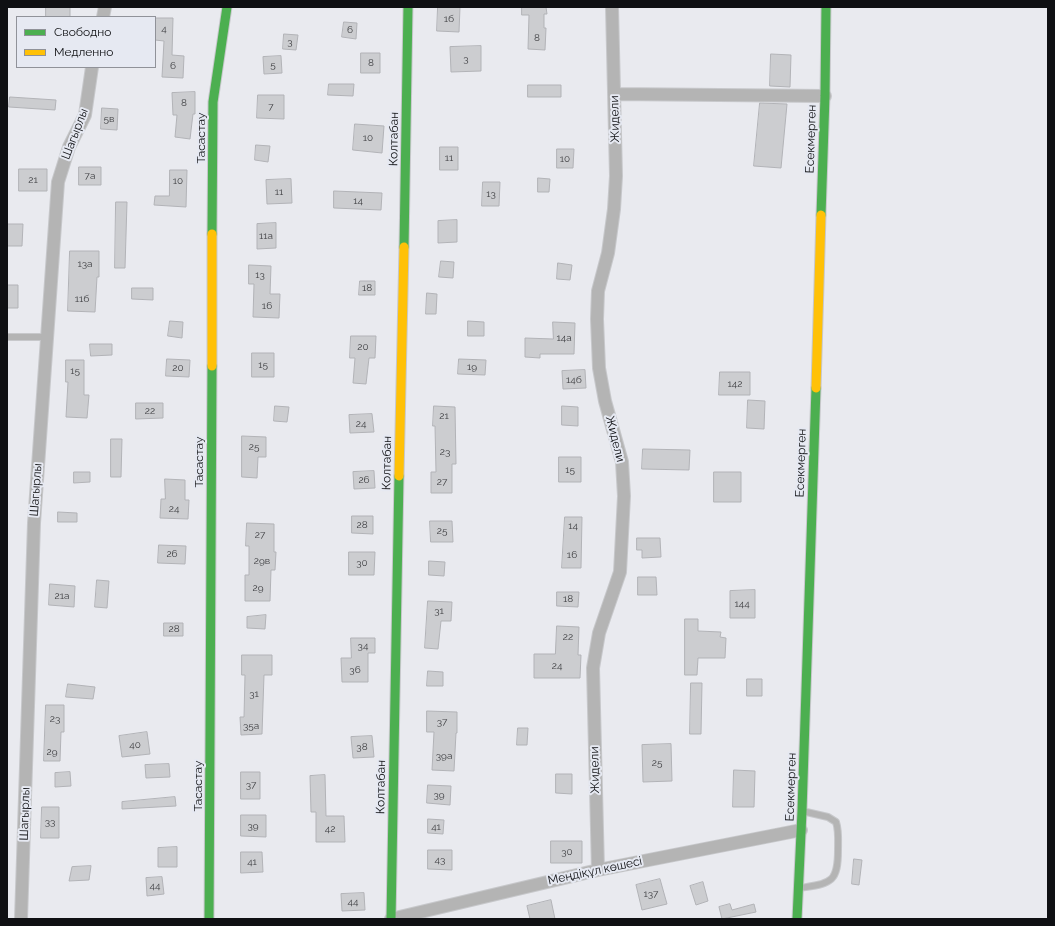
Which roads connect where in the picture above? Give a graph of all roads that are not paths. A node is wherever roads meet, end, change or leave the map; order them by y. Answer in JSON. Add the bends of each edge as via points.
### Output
{"nodes":[{"id":1,"x":227,"y":7,"type":"edge"},
{"id":2,"x":408,"y":7,"type":"edge"},
{"id":3,"x":612,"y":7,"type":"edge"},
{"id":4,"x":826,"y":7,"type":"edge"},
{"id":5,"x":92,"y":68,"type":"edge"},
{"id":6,"x":614,"y":94,"type":"junction"},
{"id":7,"x":825,"y":96,"type":"junction"},
{"id":8,"x":7,"y":337,"type":"edge"},
{"id":9,"x":47,"y":337,"type":"junction"},
{"id":10,"x":802,"y":811,"type":"junction"},
{"id":11,"x":801,"y":830,"type":"junction"},
{"id":12,"x":598,"y":870,"type":"junction"},
{"id":13,"x":798,"y":889,"type":"junction"},
{"id":14,"x":21,"y":919,"type":"edge"},
{"id":15,"x":209,"y":919,"type":"edge"},
{"id":16,"x":391,"y":919,"type":"edge"},
{"id":17,"x":797,"y":919,"type":"edge"}],
"edges":[{"from":1,"to":15,"type":"street","name":"Тасастау","via":[[214,102]]},
{"from":2,"to":16,"type":"street","name":"Колтабан"},
{"from":3,"to":6,"type":"street","name":"Жидели"},
{"from":4,"to":7,"type":"street","name":"Eсекмерген"},
{"from":5,"to":9,"type":"street","name":"Шагырлы","via":[[85,114],[69,147],[58,182]]},
{"from":6,"to":7,"type":"street"},
{"from":6,"to":12,"type":"street","name":"Жидели","via":[[614,209],[608,253],[598,291],[597,319],[599,368],[605,401],[622,462],[624,496],[620,572],[599,633],[593,668]]},
{"from":7,"to":10,"type":"street","name":"Eсекмерген"},
{"from":8,"to":9,"type":"lane"},
{"from":9,"to":14,"type":"street","name":"Шагырлы","via":[[34,523]]},
{"from":10,"to":11,"type":"street","name":"Eсекмерген"},
{"from":10,"to":13,"type":"lane","via":[[828,817],[836,822],[838,867],[829,881]]},
{"from":11,"to":12,"type":"street","name":"Меңдіқұл көшесі"},
{"from":11,"to":13,"type":"street","name":"Eсекмерген"},
{"from":12,"to":16,"type":"street","name":"Меңдіқұл көшесі"},
{"from":13,"to":17,"type":"street","name":"Eсекмерген"}]}
